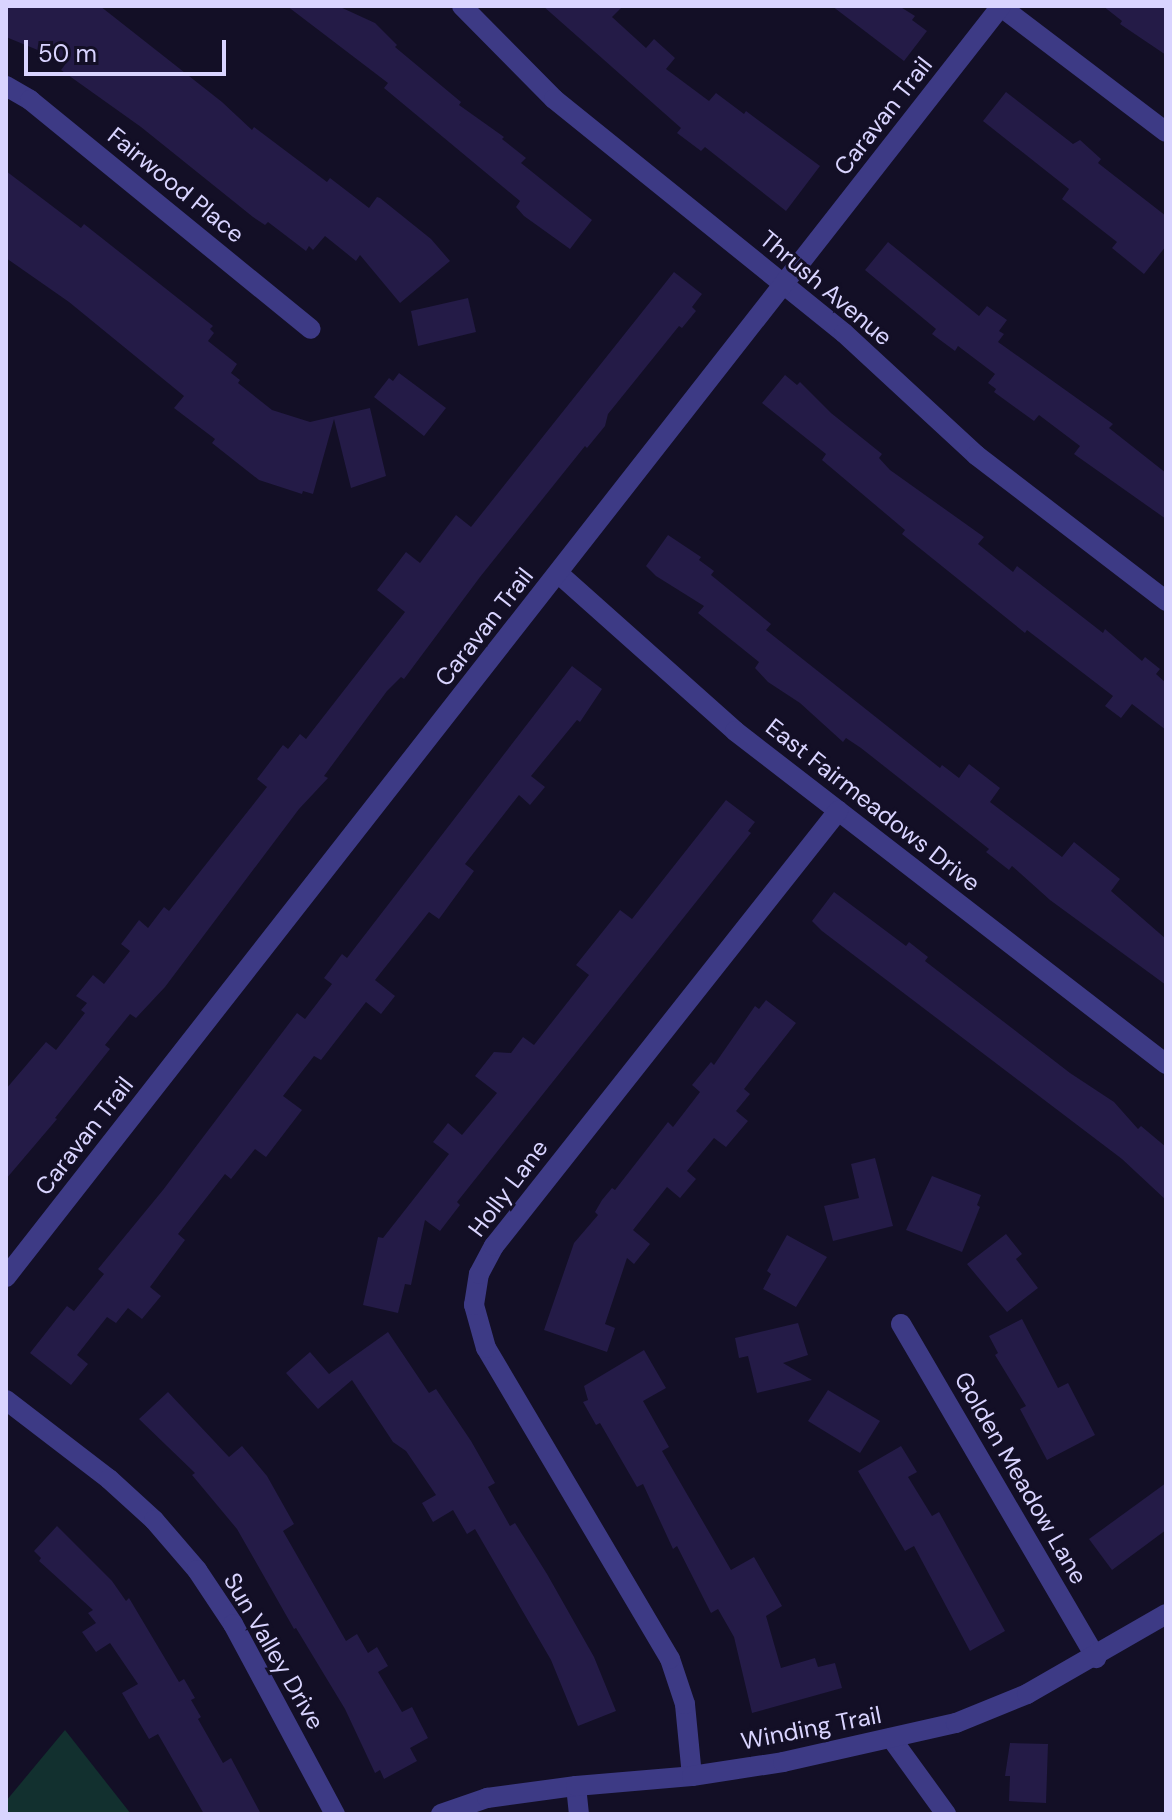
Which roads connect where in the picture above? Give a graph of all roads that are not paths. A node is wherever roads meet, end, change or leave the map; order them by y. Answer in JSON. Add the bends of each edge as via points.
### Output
{"nodes":[{"id":1,"x":462,"y":6,"type":"edge"},
{"id":2,"x":1000,"y":6,"type":"edge"},
{"id":3,"x":6,"y":86,"type":"edge"},
{"id":4,"x":1166,"y":132,"type":"edge"},
{"id":5,"x":784,"y":286,"type":"junction"},
{"id":6,"x":311,"y":329,"type":"dead end"},
{"id":7,"x":559,"y":574,"type":"junction"},
{"id":8,"x":1166,"y":601,"type":"edge"},
{"id":9,"x":838,"y":811,"type":"junction"},
{"id":10,"x":1166,"y":1064,"type":"edge"},
{"id":11,"x":6,"y":1277,"type":"edge"},
{"id":12,"x":901,"y":1324,"type":"dead end"},
{"id":13,"x":6,"y":1400,"type":"edge"},
{"id":14,"x":1166,"y":1614,"type":"edge"},
{"id":15,"x":1096,"y":1658,"type":"junction"},
{"id":16,"x":891,"y":1738,"type":"junction"},
{"id":17,"x":692,"y":1776,"type":"junction"},
{"id":18,"x":576,"y":1786,"type":"junction"},
{"id":19,"x":335,"y":1814,"type":"edge"},
{"id":20,"x":441,"y":1814,"type":"edge"},
{"id":21,"x":579,"y":1814,"type":"edge"},
{"id":22,"x":946,"y":1814,"type":"edge"}],
"edges":[{"from":1,"to":5,"type":"street","name":"Thrush Avenue","via":[[554,99]]},
{"from":2,"to":4,"type":"street"},
{"from":2,"to":5,"type":"street","name":"Caravan Trail"},
{"from":3,"to":6,"type":"street","name":"Fairwood Place","via":[[30,100]]},
{"from":5,"to":7,"type":"street","name":"Caravan Trail"},
{"from":5,"to":8,"type":"street","name":"Thrush Avenue","via":[[844,333],[976,455]]},
{"from":7,"to":9,"type":"street","name":"East Fairmeadows Drive","via":[[735,731]]},
{"from":7,"to":11,"type":"street","name":"Caravan Trail"},
{"from":9,"to":10,"type":"street","name":"East Fairmeadows Drive"},
{"from":9,"to":17,"type":"street","name":"Holly Lane","via":[[494,1246],[479,1274],[474,1305],[486,1348],[670,1659],[685,1704]]},
{"from":12,"to":15,"type":"street","name":"Golden Meadow Lane"},
{"from":13,"to":19,"type":"street","name":"Sun Valley Drive","via":[[109,1479],[197,1570],[233,1624]]},
{"from":14,"to":15,"type":"street","name":"Winding Trail"},
{"from":15,"to":16,"type":"street","name":"Winding Trail","via":[[956,1723]]},
{"from":16,"to":17,"type":"street","name":"Winding Trail"},
{"from":16,"to":22,"type":"street"},
{"from":17,"to":18,"type":"street","name":"Winding Trail"},
{"from":18,"to":20,"type":"street","name":"Winding Trail","via":[[487,1798]]},
{"from":18,"to":21,"type":"street"}]}
